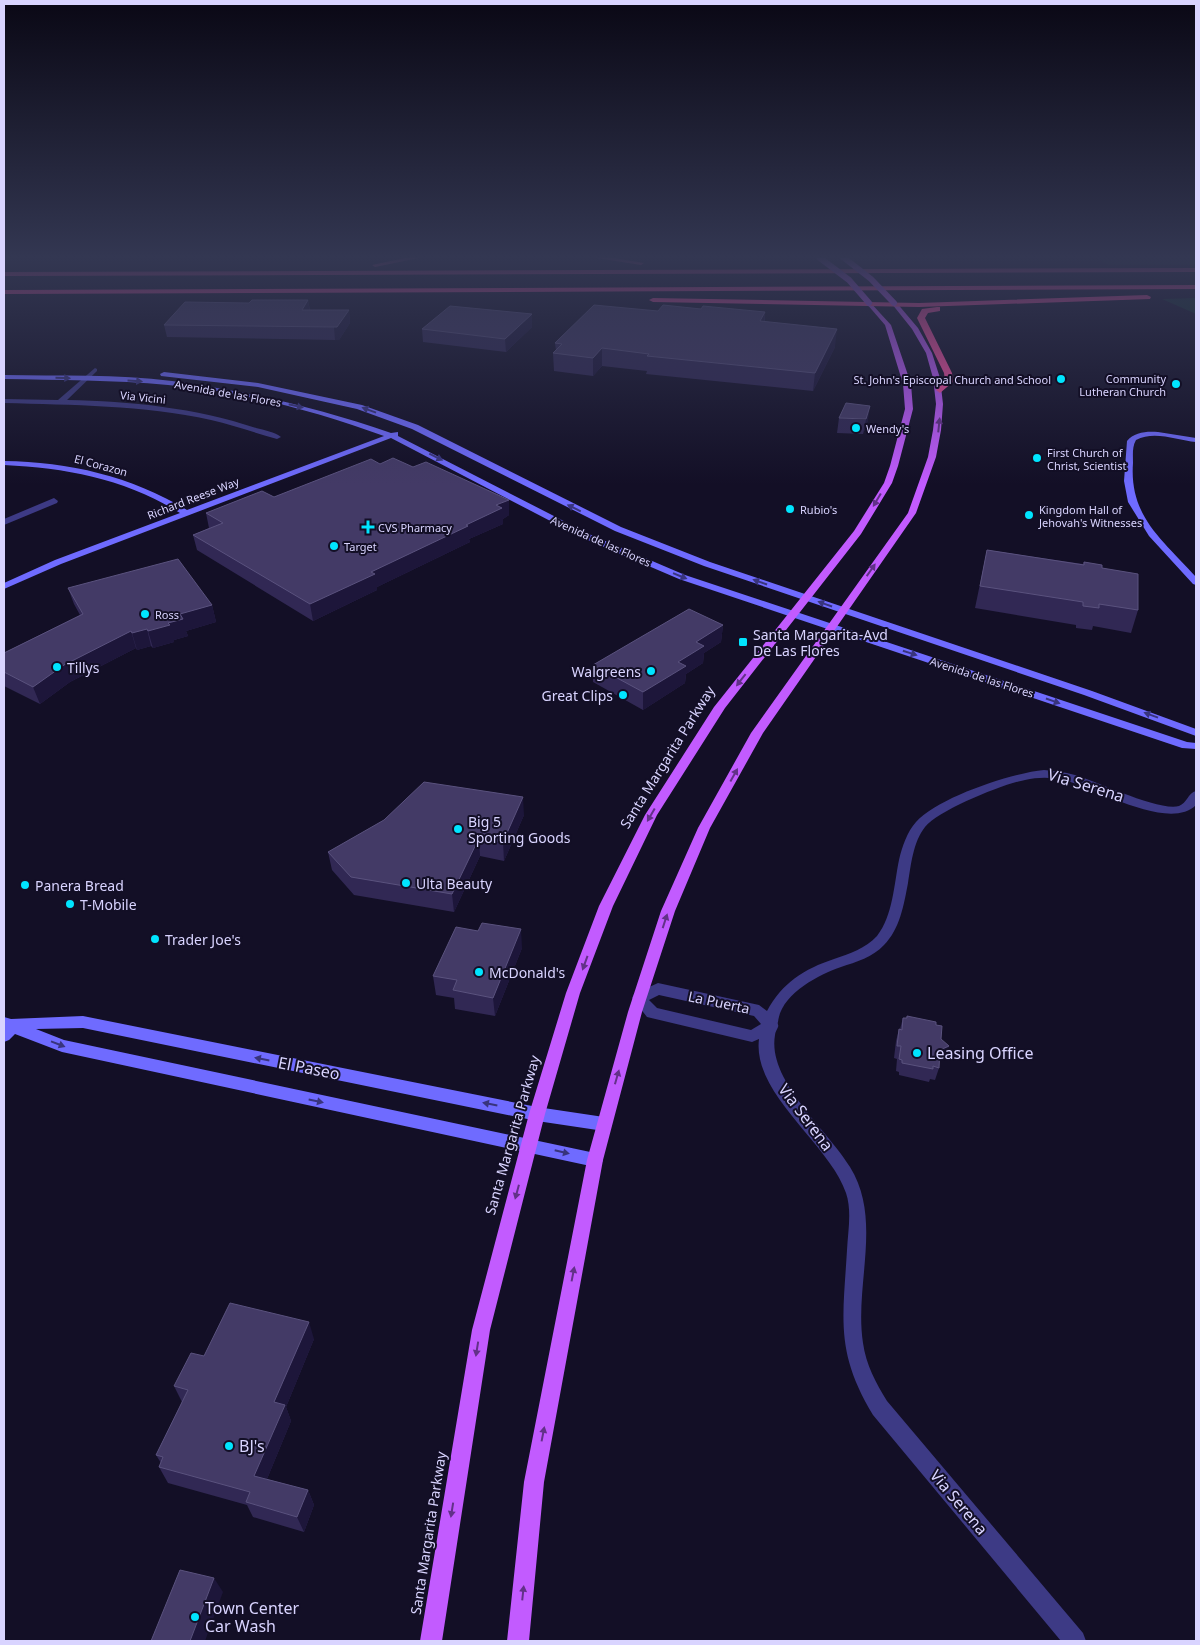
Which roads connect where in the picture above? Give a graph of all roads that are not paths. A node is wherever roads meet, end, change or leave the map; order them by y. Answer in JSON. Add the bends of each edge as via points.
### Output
{"nodes":[{"id":1,"x":891,"y":332,"type":"edge"},
{"id":2,"x":917,"y":332,"type":"edge"},
{"id":3,"x":927,"y":332,"type":"edge"},
{"id":4,"x":4,"y":370,"type":"edge"},
{"id":5,"x":95,"y":370,"type":"junction"},
{"id":6,"x":128,"y":372,"type":"dead end"},
{"id":7,"x":145,"y":373,"type":"dead end"},
{"id":8,"x":4,"y":377,"type":"edge"},
{"id":9,"x":86,"y":378,"type":"junction"},
{"id":10,"x":940,"y":390,"type":"junction"},
{"id":11,"x":4,"y":401,"type":"edge"},
{"id":12,"x":60,"y":401,"type":"junction"},
{"id":13,"x":415,"y":427,"type":"junction"},
{"id":14,"x":392,"y":436,"type":"junction"},
{"id":15,"x":277,"y":437,"type":"dead end"},
{"id":16,"x":1196,"y":440,"type":"edge"},
{"id":17,"x":4,"y":463,"type":"edge"},
{"id":18,"x":54,"y":501,"type":"dead end"},
{"id":19,"x":186,"y":513,"type":"junction"},
{"id":20,"x":4,"y":522,"type":"edge"},
{"id":21,"x":1196,"y":582,"type":"edge"},
{"id":22,"x":4,"y":586,"type":"edge"},
{"id":23,"x":806,"y":597,"type":"junction"},
{"id":24,"x":843,"y":610,"type":"junction"},
{"id":25,"x":794,"y":615,"type":"junction"},
{"id":26,"x":830,"y":627,"type":"junction"},
{"id":27,"x":1196,"y":733,"type":"edge"},
{"id":28,"x":1196,"y":746,"type":"edge"},
{"id":29,"x":1196,"y":795,"type":"edge"},
{"id":30,"x":639,"y":998,"type":"junction"},
{"id":31,"x":770,"y":1026,"type":"junction"},
{"id":32,"x":7,"y":1028,"type":"edge"},
{"id":33,"x":538,"y":1114,"type":"junction"},
{"id":34,"x":604,"y":1124,"type":"junction"},
{"id":35,"x":529,"y":1144,"type":"junction"},
{"id":36,"x":595,"y":1160,"type":"junction"},
{"id":37,"x":431,"y":1641,"type":"edge"},
{"id":38,"x":518,"y":1641,"type":"edge"},
{"id":39,"x":1075,"y":1641,"type":"edge"}],
"edges":[{"from":1,"to":23,"type":"main road","name":"Santa Margarita Parkway","one_way":true,"via":[[907,384],[909,409],[888,483],[858,532]]},
{"from":2,"to":10,"type":"main road","via":[[930,355]]},
{"from":3,"to":10,"type":"highway","via":[[948,373],[949,382]]},
{"from":4,"to":5,"type":"main road"},
{"from":5,"to":6,"type":"main road"},
{"from":5,"to":9,"type":"street"},
{"from":13,"to":7,"type":"main road","name":"Avenida de las Flores","one_way":true,"via":[[359,406],[314,396],[258,385]]},
{"from":8,"to":9,"type":"main road","name":"Avenida de las Flores","one_way":true},
{"from":9,"to":12,"type":"street"},
{"from":9,"to":14,"type":"main road","name":"Avenida de las Flores","one_way":true,"via":[[170,383],[244,394],[338,417]]},
{"from":24,"to":10,"type":"main road","one_way":true,"via":[[912,513],[938,436]]},
{"from":11,"to":12,"type":"street","name":"Via Vicini"},
{"from":12,"to":15,"type":"street","name":"Via Vicini","via":[[173,412],[234,424]]},
{"from":13,"to":14,"type":"main road","name":"Richard Reese Way"},
{"from":23,"to":13,"type":"main road","name":"Avenida de las Flores","one_way":true,"via":[[707,564],[618,529]]},
{"from":14,"to":19,"type":"main road","name":"Richard Reese Way"},
{"from":14,"to":25,"type":"main road","name":"Avenida de las Flores","one_way":true,"via":[[586,536],[682,577]]},
{"from":16,"to":21,"type":"main road","via":[[1149,434],[1137,436],[1129,444],[1127,473],[1132,501],[1147,526]]},
{"from":17,"to":19,"type":"main road","name":"El Corazon","via":[[71,468],[103,475],[162,497]]},
{"from":18,"to":20,"type":"street"},
{"from":19,"to":22,"type":"main road","name":"Richard Reese Way"},
{"from":24,"to":23,"type":"main road","name":"Avenida de las Flores","one_way":true},
{"from":23,"to":25,"type":"main road","name":"Santa Margarita Parkway"},
{"from":24,"to":26,"type":"main road"},
{"from":27,"to":24,"type":"main road","name":"Avenida de las Flores","one_way":true},
{"from":25,"to":26,"type":"main road","name":"Avenida de las Flores"},
{"from":25,"to":33,"type":"main road","name":"Santa Margarita Parkway","one_way":true,"via":[[720,707],[650,815],[633,848],[606,906],[574,993]]},
{"from":26,"to":28,"type":"main road","name":"Avenida de las Flores","one_way":true,"via":[[1186,746]]},
{"from":30,"to":26,"type":"main road","one_way":true,"via":[[668,911],[704,828],[757,733]]},
{"from":29,"to":31,"type":"street","name":"Via Serena","via":[[1193,802],[1179,811],[1161,809],[1062,775],[1039,772],[1014,777],[930,815],[922,820],[913,836],[890,924],[883,938],[865,952],[816,971],[802,980],[777,1005]]},
{"from":30,"to":31,"type":"street","name":"La Puerta","via":[[658,989],[759,1011]]},
{"from":30,"to":31,"type":"street","name":"La Puerta","via":[[652,1013],[752,1036]]},
{"from":34,"to":30,"type":"main road","one_way":true},
{"from":31,"to":39,"type":"street","name":"Via Serena","via":[[766,1044],[770,1066],[788,1097],[838,1160],[855,1194],[858,1216],[853,1324],[855,1356],[865,1384],[880,1408]]},
{"from":33,"to":32,"type":"main road","name":"El Paseo","one_way":true,"via":[[83,1022]]},
{"from":32,"to":35,"type":"main road","name":"El Paseo","one_way":true,"via":[[62,1046]]},
{"from":33,"to":34,"type":"main road","name":"El Paseo"},
{"from":33,"to":35,"type":"main road","name":"Santa Margarita Parkway"},
{"from":34,"to":36,"type":"main road"},
{"from":35,"to":36,"type":"main road","name":"El Paseo","one_way":true},
{"from":35,"to":37,"type":"main road","name":"Santa Margarita Parkway","one_way":true,"via":[[480,1330]]},
{"from":38,"to":36,"type":"main road","one_way":true,"via":[[534,1482]]}]}
